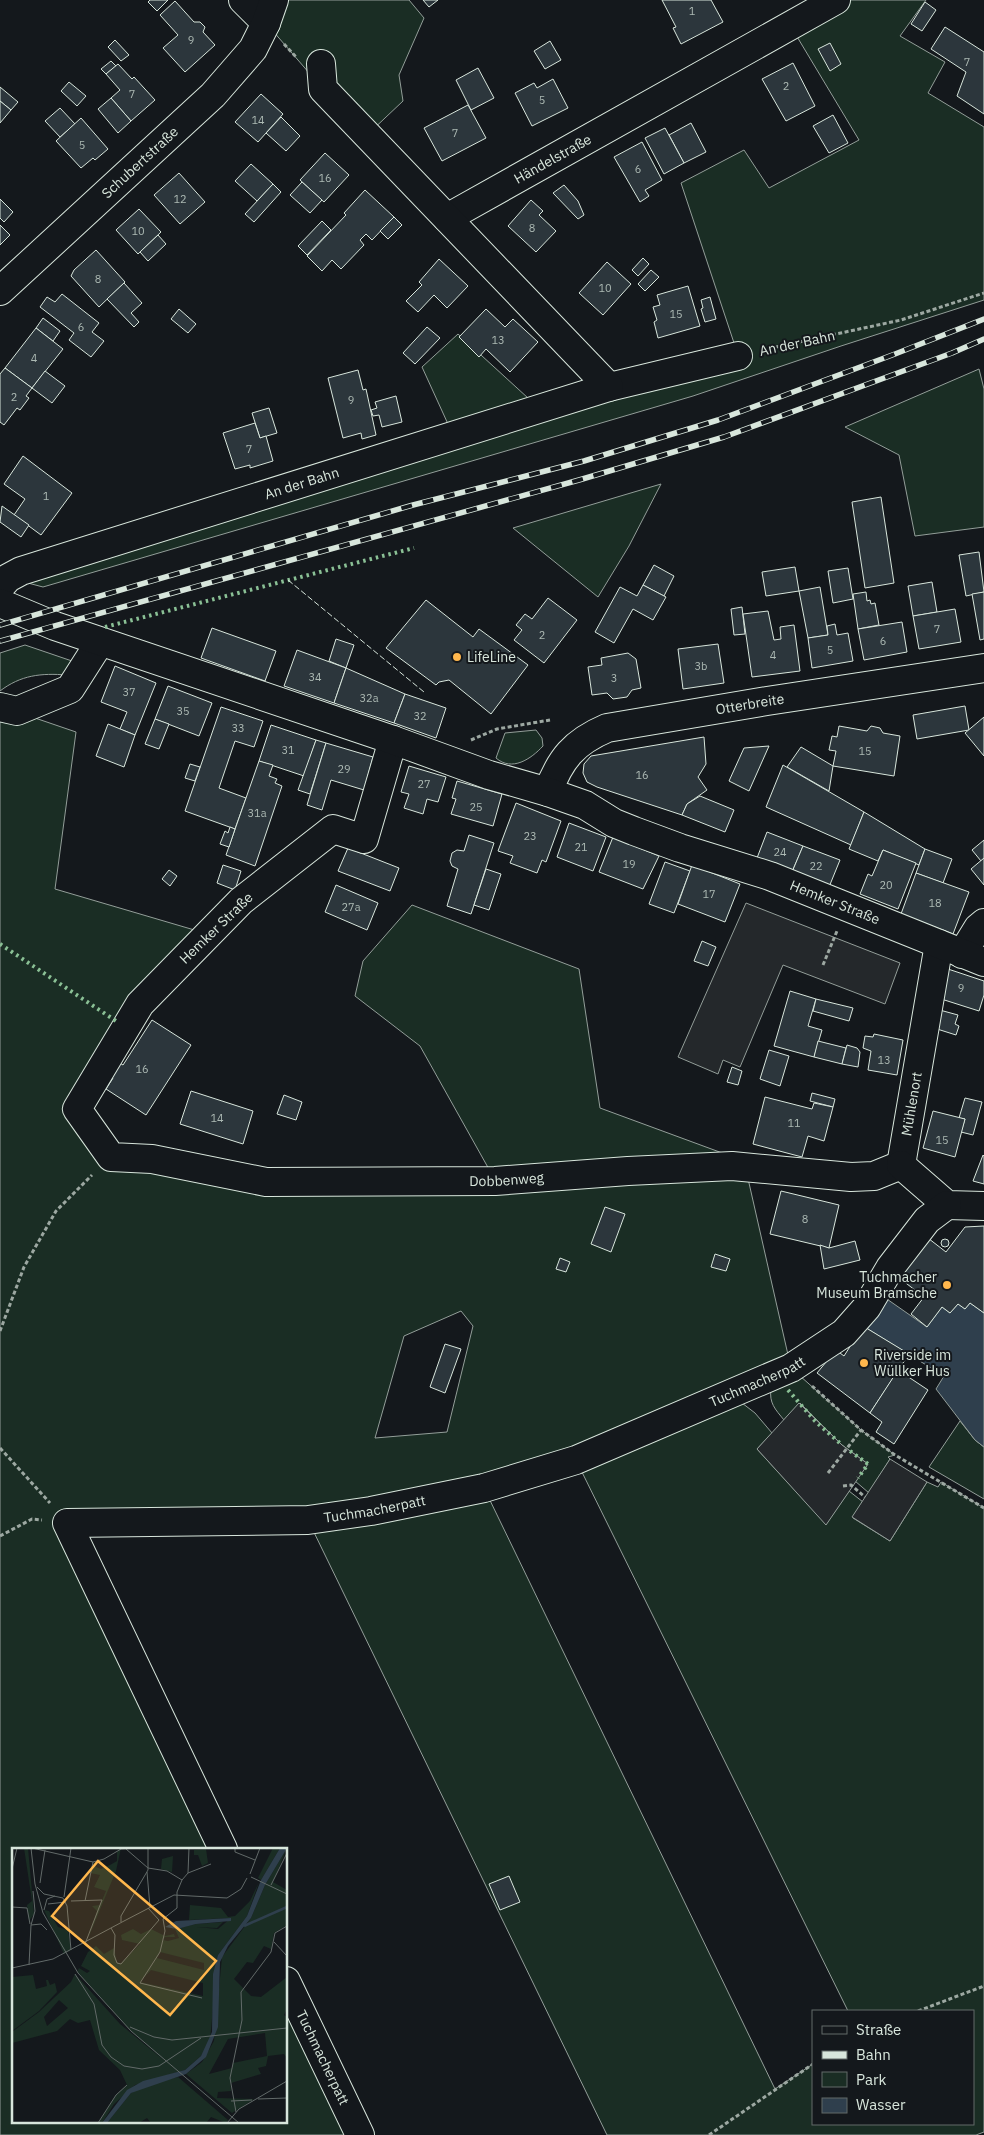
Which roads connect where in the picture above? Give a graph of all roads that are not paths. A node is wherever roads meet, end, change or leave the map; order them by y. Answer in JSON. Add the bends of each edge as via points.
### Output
{"nodes":[{"id":1,"x":243,"y":0,"type":"edge"},
{"id":2,"x":836,"y":0,"type":"edge"},
{"id":3,"x":270,"y":11,"type":"edge"},
{"id":4,"x":321,"y":64,"type":"dead end"},
{"id":5,"x":447,"y":218,"type":"junction"},
{"id":6,"x":0,"y":291,"type":"edge"},
{"id":7,"x":738,"y":356,"type":"road end"},
{"id":8,"x":609,"y":387,"type":"junction"},
{"id":9,"x":0,"y":587,"type":"edge"},
{"id":10,"x":0,"y":603,"type":"edge"},
{"id":11,"x":100,"y":642,"type":"junction"},
{"id":12,"x":984,"y":668,"type":"edge"},
{"id":13,"x":0,"y":707,"type":"edge"},
{"id":14,"x":393,"y":740,"type":"junction"},
{"id":15,"x":548,"y":792,"type":"junction"},
{"id":16,"x":984,"y":923,"type":"edge"},
{"id":17,"x":961,"y":953,"type":"edge"},
{"id":18,"x":111,"y":1157,"type":"joint"},
{"id":19,"x":901,"y":1165,"type":"junction"},
{"id":20,"x":947,"y":1205,"type":"junction"},
{"id":21,"x":984,"y":1206,"type":"edge"},
{"id":22,"x":223,"y":1848,"type":"edge"},
{"id":23,"x":288,"y":1985,"type":"edge"},
{"id":24,"x":360,"y":2135,"type":"edge"}],
"edges":[{"from":1,"to":3,"type":"street","name":"Schubertstraße"},
{"from":2,"to":5,"type":"street","name":"Händelstraße"},
{"from":3,"to":6,"type":"street","name":"Schubertstraße","via":[[253,50],[213,94]]},
{"from":4,"to":5,"type":"street","via":[[323,89]]},
{"from":5,"to":8,"type":"street"},
{"from":7,"to":8,"type":"street","name":"An der Bahn"},
{"from":8,"to":9,"type":"street","name":"An der Bahn","via":[[21,571]]},
{"from":10,"to":11,"type":"street","name":"Hemker Straße"},
{"from":11,"to":13,"type":"street","via":[[70,689],[17,711]]},
{"from":11,"to":14,"type":"street","name":"Hemker Straße"},
{"from":12,"to":15,"type":"street","name":"Otterbreite","via":[[607,728],[588,736],[571,750],[555,772]]},
{"from":14,"to":15,"type":"street","name":"Hemker Straße","via":[[489,775]]},
{"from":14,"to":18,"type":"street","name":"Hemker Straße","via":[[364,839],[333,829],[241,901],[140,1004],[77,1109]]},
{"from":15,"to":17,"type":"street","name":"Hemker Straße","via":[[585,805],[634,831],[754,871]]},
{"from":16,"to":17,"type":"street"},
{"from":17,"to":19,"type":"street","name":"Mühlenort"},
{"from":18,"to":19,"type":"street","name":"Dobbenweg","via":[[152,1159],[266,1182],[495,1180],[732,1166],[851,1177],[874,1176]]},
{"from":19,"to":20,"type":"street"},
{"from":20,"to":21,"type":"street"},
{"from":20,"to":22,"type":"street","name":"Tuchmacherpatt","via":[[927,1220],[890,1268],[867,1307],[844,1333],[791,1368],[576,1460],[484,1488],[308,1520],[67,1522]]},
{"from":23,"to":24,"type":"street","name":"Tuchmacherpatt"}]}
